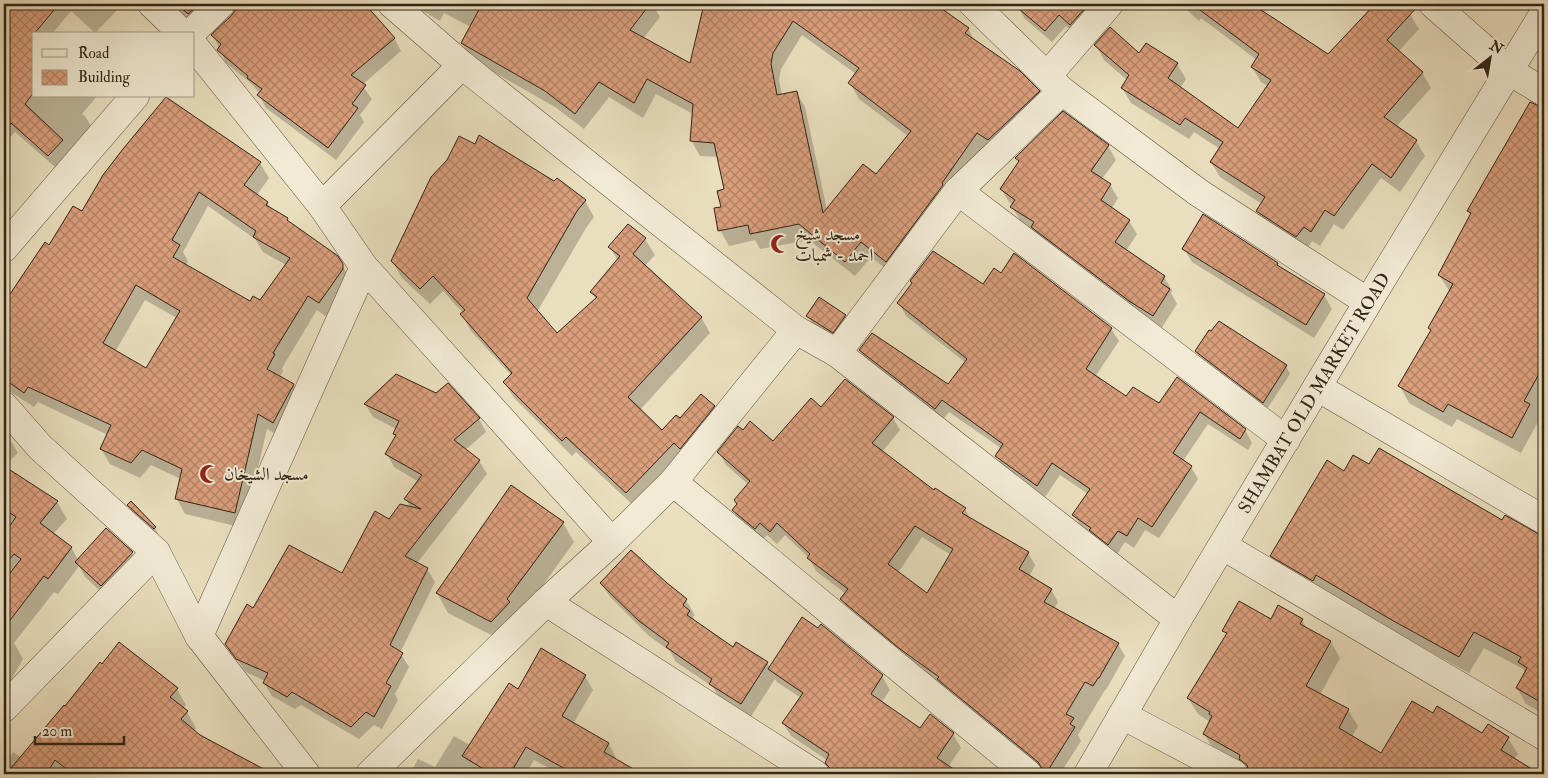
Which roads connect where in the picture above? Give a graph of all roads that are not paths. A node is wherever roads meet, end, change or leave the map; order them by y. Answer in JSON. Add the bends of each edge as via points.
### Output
{"nodes":[{"id":1,"x":152,"y":4,"type":"edge"},
{"id":2,"x":221,"y":4,"type":"edge"},
{"id":3,"x":392,"y":4,"type":"edge"},
{"id":4,"x":973,"y":4,"type":"edge"},
{"id":5,"x":1109,"y":4,"type":"edge"},
{"id":6,"x":1433,"y":4,"type":"edge"},
{"id":7,"x":1544,"y":13,"type":"edge"},
{"id":8,"x":181,"y":32,"type":"edge"},
{"id":9,"x":192,"y":32,"type":"edge"},
{"id":10,"x":195,"y":47,"type":"edge"},
{"id":11,"x":462,"y":65,"type":"junction"},
{"id":12,"x":1509,"y":72,"type":"junction"},
{"id":13,"x":1054,"y":84,"type":"junction"},
{"id":14,"x":1544,"y":92,"type":"edge"},
{"id":15,"x":133,"y":98,"type":"edge"},
{"id":16,"x":958,"y":191,"type":"junction"},
{"id":17,"x":322,"y":206,"type":"junction"},
{"id":18,"x":4,"y":248,"type":"edge"},
{"id":19,"x":364,"y":267,"type":"junction"},
{"id":20,"x":1368,"y":302,"type":"junction"},
{"id":21,"x":796,"y":330,"type":"junction"},
{"id":22,"x":838,"y":354,"type":"junction"},
{"id":23,"x":1318,"y":387,"type":"junction"},
{"id":24,"x":4,"y":406,"type":"edge"},
{"id":25,"x":1286,"y":440,"type":"junction"},
{"id":26,"x":673,"y":482,"type":"junction"},
{"id":27,"x":1544,"y":520,"type":"edge"},
{"id":28,"x":612,"y":542,"type":"junction"},
{"id":29,"x":1223,"y":546,"type":"junction"},
{"id":30,"x":156,"y":552,"type":"junction"},
{"id":31,"x":546,"y":602,"type":"junction"},
{"id":32,"x":1178,"y":619,"type":"junction"},
{"id":33,"x":199,"y":636,"type":"junction"},
{"id":34,"x":4,"y":708,"type":"edge"},
{"id":35,"x":1122,"y":715,"type":"junction"},
{"id":36,"x":1544,"y":736,"type":"edge"},
{"id":37,"x":306,"y":774,"type":"edge"},
{"id":38,"x":370,"y":774,"type":"edge"},
{"id":39,"x":815,"y":774,"type":"edge"},
{"id":40,"x":1028,"y":774,"type":"edge"},
{"id":41,"x":1088,"y":774,"type":"edge"},
{"id":42,"x":1234,"y":774,"type":"edge"}],
"edges":[{"from":1,"to":8,"type":"street"},
{"from":2,"to":9,"type":"street"},
{"from":3,"to":11,"type":"street"},
{"from":4,"to":13,"type":"street"},
{"from":5,"to":13,"type":"street"},
{"from":6,"to":12,"type":"street"},
{"from":7,"to":12,"type":"street","name":"SHAMBAT OLD MARKET ROAD"},
{"from":10,"to":17,"type":"street"},
{"from":11,"to":17,"type":"street"},
{"from":11,"to":21,"type":"street"},
{"from":12,"to":14,"type":"street"},
{"from":12,"to":20,"type":"street","name":"SHAMBAT OLD MARKET ROAD"},
{"from":13,"to":16,"type":"street"},
{"from":13,"to":20,"type":"street","via":[[1199,192]]},
{"from":15,"to":18,"type":"street"},
{"from":16,"to":22,"type":"street"},
{"from":16,"to":25,"type":"street"},
{"from":17,"to":19,"type":"street"},
{"from":19,"to":28,"type":"street"},
{"from":19,"to":33,"type":"street"},
{"from":20,"to":23,"type":"street","name":"SHAMBAT OLD MARKET ROAD"},
{"from":21,"to":22,"type":"street"},
{"from":21,"to":26,"type":"street"},
{"from":22,"to":32,"type":"street"},
{"from":23,"to":25,"type":"street","name":"SHAMBAT OLD MARKET ROAD"},
{"from":23,"to":27,"type":"street"},
{"from":24,"to":30,"type":"street","via":[[40,447]]},
{"from":25,"to":29,"type":"street","name":"SHAMBAT OLD MARKET ROAD"},
{"from":26,"to":28,"type":"street"},
{"from":26,"to":40,"type":"street"},
{"from":28,"to":31,"type":"street"},
{"from":29,"to":32,"type":"street","name":"SHAMBAT OLD MARKET ROAD"},
{"from":29,"to":36,"type":"street"},
{"from":30,"to":33,"type":"street"},
{"from":30,"to":34,"type":"street"},
{"from":31,"to":38,"type":"street"},
{"from":31,"to":39,"type":"street"},
{"from":32,"to":35,"type":"street","name":"SHAMBAT OLD MARKET ROAD"},
{"from":33,"to":37,"type":"street"},
{"from":35,"to":41,"type":"street","name":"SHAMBAT OLD MARKET ROAD"},
{"from":35,"to":42,"type":"street"}]}
